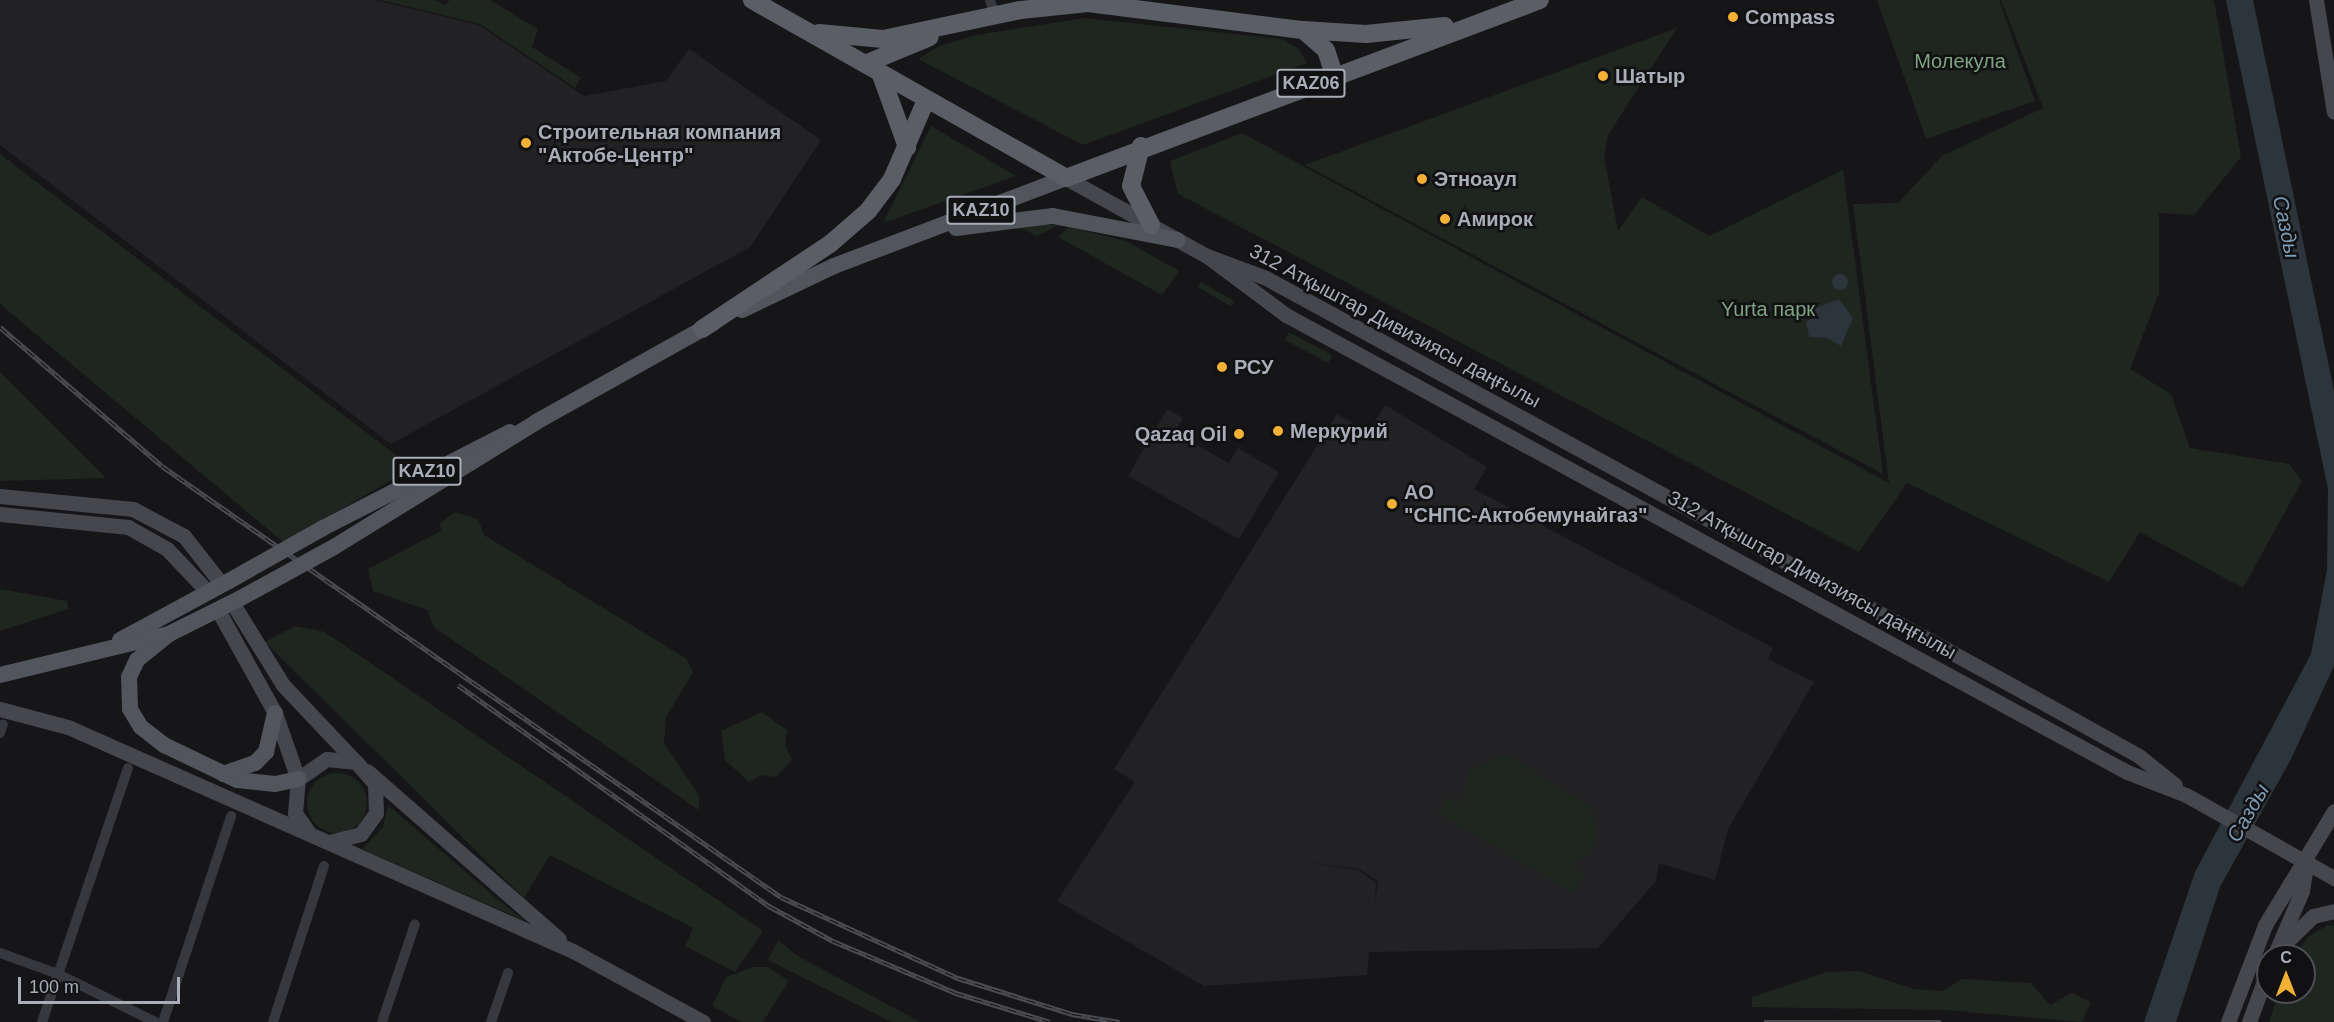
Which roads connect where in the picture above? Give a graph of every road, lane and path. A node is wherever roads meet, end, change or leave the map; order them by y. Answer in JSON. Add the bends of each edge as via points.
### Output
{"nodes":[{"id":1,"x":752,"y":0,"type":"edge"},
{"id":2,"x":1540,"y":0,"type":"edge"},
{"id":3,"x":2316,"y":0,"type":"edge"},
{"id":4,"x":993,"y":7,"type":"edge"},
{"id":5,"x":1482,"y":21,"type":"junction"},
{"id":6,"x":954,"y":25,"type":"junction"},
{"id":7,"x":1303,"y":30,"type":"junction"},
{"id":8,"x":814,"y":33,"type":"junction"},
{"id":9,"x":865,"y":64,"type":"junction"},
{"id":10,"x":1334,"y":74,"type":"junction"},
{"id":11,"x":881,"y":75,"type":"junction"},
{"id":12,"x":926,"y":100,"type":"junction"},
{"id":13,"x":2334,"y":112,"type":"edge"},
{"id":14,"x":1142,"y":146,"type":"junction"},
{"id":15,"x":907,"y":147,"type":"junction"},
{"id":16,"x":1066,"y":178,"type":"junction"},
{"id":17,"x":1151,"y":225,"type":"junction"},
{"id":18,"x":1178,"y":240,"type":"junction"},
{"id":19,"x":896,"y":241,"type":"junction"},
{"id":20,"x":1207,"y":256,"type":"junction"},
{"id":21,"x":702,"y":329,"type":"junction"},
{"id":22,"x":1359,"y":329,"type":"junction"},
{"id":23,"x":1348,"y":348,"type":"junction"},
{"id":24,"x":1473,"y":393,"type":"junction"},
{"id":25,"x":1463,"y":411,"type":"junction"},
{"id":26,"x":536,"y":422,"type":"junction"},
{"id":27,"x":0,"y":496,"type":"edge"},
{"id":28,"x":0,"y":514,"type":"edge"},
{"id":29,"x":225,"y":582,"type":"junction"},
{"id":30,"x":207,"y":591,"type":"dead end"},
{"id":31,"x":236,"y":602,"type":"junction"},
{"id":32,"x":219,"y":612,"type":"dead end"},
{"id":33,"x":169,"y":634,"type":"junction"},
{"id":34,"x":1932,"y":642,"type":"junction"},
{"id":35,"x":1922,"y":660,"type":"junction"},
{"id":36,"x":66,"y":662,"type":"junction"},
{"id":37,"x":0,"y":675,"type":"edge"},
{"id":38,"x":0,"y":709,"type":"edge"},
{"id":39,"x":275,"y":713,"type":"junction"},
{"id":40,"x":362,"y":767,"type":"junction"},
{"id":41,"x":128,"y":768,"type":"dead end"},
{"id":42,"x":223,"y":774,"type":"junction"},
{"id":43,"x":298,"y":779,"type":"junction"},
{"id":44,"x":2186,"y":795,"type":"junction"},
{"id":45,"x":2334,"y":811,"type":"edge"},
{"id":46,"x":231,"y":816,"type":"dead end"},
{"id":47,"x":317,"y":838,"type":"junction"},
{"id":48,"x":2307,"y":861,"type":"junction"},
{"id":49,"x":324,"y":866,"type":"dead end"},
{"id":50,"x":2334,"y":878,"type":"edge"},
{"id":51,"x":2334,"y":912,"type":"edge"},
{"id":52,"x":415,"y":924,"type":"dead end"},
{"id":53,"x":2279,"y":944,"type":"edge"},
{"id":54,"x":2286,"y":944,"type":"edge"},
{"id":55,"x":573,"y":951,"type":"junction"},
{"id":56,"x":0,"y":953,"type":"edge"},
{"id":57,"x":508,"y":973,"type":"dead end"},
{"id":58,"x":58,"y":974,"type":"junction"},
{"id":59,"x":2256,"y":1003,"type":"edge"},
{"id":60,"x":42,"y":1022,"type":"edge"},
{"id":61,"x":155,"y":1022,"type":"edge"},
{"id":62,"x":163,"y":1022,"type":"edge"},
{"id":63,"x":273,"y":1022,"type":"edge"},
{"id":64,"x":382,"y":1022,"type":"edge"},
{"id":65,"x":491,"y":1022,"type":"edge"},
{"id":66,"x":703,"y":1022,"type":"edge"},
{"id":67,"x":2228,"y":1022,"type":"edge"},
{"id":68,"x":2249,"y":1022,"type":"edge"}],
"edges":[{"from":1,"to":8,"type":"highway","name":"312 Атқыштар Дивизиясы даңғылы"},
{"from":2,"to":5,"type":"highway","number":"KАZ06"},
{"from":3,"to":13,"type":"main road"},
{"from":4,"to":6,"type":"highway"},
{"from":4,"to":7,"type":"highway","via":[[1125,4]]},
{"from":5,"to":7,"type":"highway","via":[[1390,33]]},
{"from":5,"to":10,"type":"highway","number":"KАZ06"},
{"from":6,"to":8,"type":"highway","via":[[883,39]]},
{"from":6,"to":9,"type":"highway"},
{"from":7,"to":10,"type":"highway","via":[[1326,50]]},
{"from":8,"to":9,"type":"highway","name":"312 Атқыштар Дивизиясы даңғылы"},
{"from":9,"to":11,"type":"highway","name":"312 Атқыштар Дивизиясы даңғылы"},
{"from":10,"to":14,"type":"highway","number":"KАZ06"},
{"from":11,"to":12,"type":"highway","name":"312 Атқыштар Дивизиясы даңғылы"},
{"from":11,"to":15,"type":"highway"},
{"from":12,"to":15,"type":"highway"},
{"from":12,"to":16,"type":"highway","name":"312 Атқыштар Дивизиясы даңғылы"},
{"from":14,"to":16,"type":"highway","number":"KАZ06"},
{"from":14,"to":17,"type":"highway","via":[[1131,186]]},
{"from":15,"to":21,"type":"highway","via":[[868,211],[830,244]]},
{"from":16,"to":17,"type":"main road","name":"312 Атқыштар Дивизиясы даңғылы"},
{"from":16,"to":19,"type":"main road","number":"KAZ10"},
{"from":17,"to":18,"type":"main road","name":"312 Атқыштар Дивизиясы даңғылы"},
{"from":18,"to":19,"type":"main road","via":[[1053,216],[1009,217]]},
{"from":18,"to":20,"type":"main road","name":"312 Атқыштар Дивизиясы даңғылы"},
{"from":19,"to":21,"type":"main road","number":"KAZ10"},
{"from":20,"to":22,"type":"main road","name":"312 Атқыштар Дивизиясы даңғылы","via":[[1266,278]]},
{"from":20,"to":23,"type":"main road","name":"312 Атқыштар Дивизиясы даңғылы","via":[[1255,296]]},
{"from":21,"to":26,"type":"main road","number":"KAZ10"},
{"from":22,"to":23,"type":"main road"},
{"from":22,"to":24,"type":"main road","name":"312 Атқыштар Дивизиясы даңғылы"},
{"from":23,"to":25,"type":"main road","name":"312 Атқыштар Дивизиясы даңғылы"},
{"from":24,"to":25,"type":"main road"},
{"from":24,"to":34,"type":"main road","name":"312 Атқыштар Дивизиясы даңғылы"},
{"from":25,"to":35,"type":"main road","name":"312 Атқыштар Дивизиясы даңғылы"},
{"from":26,"to":29,"type":"main road","number":"KAZ10","bridge":true,"via":[[481,444]]},
{"from":26,"to":31,"type":"main road","number":"KAZ10","bridge":true,"via":[[334,547]]},
{"from":27,"to":29,"type":"main road","via":[[134,509],[184,536]]},
{"from":28,"to":30,"type":"main road","via":[[128,527],[167,549]]},
{"from":29,"to":36,"type":"main road","number":"KAZ10","via":[[129,637]]},
{"from":31,"to":33,"type":"main road","number":"KAZ10"},
{"from":31,"to":40,"type":"main road","via":[[283,685]]},
{"from":32,"to":39,"type":"main road"},
{"from":33,"to":36,"type":"main road","number":"KAZ10"},
{"from":33,"to":42,"type":"main road","via":[[132,666],[130,709],[158,741]]},
{"from":34,"to":35,"type":"main road"},
{"from":34,"to":44,"type":"main road","name":"312 Атқыштар Дивизиясы даңғылы","via":[[2139,756]]},
{"from":35,"to":44,"type":"main road","name":"312 Атқыштар Дивизиясы даңғылы","via":[[2127,772]]},
{"from":36,"to":37,"type":"main road","number":"KAZ10"},
{"from":38,"to":47,"type":"main road","via":[[68,727]]},
{"from":39,"to":42,"type":"main road","via":[[266,752],[255,763]]},
{"from":39,"to":43,"type":"main road"},
{"from":40,"to":43,"type":"main road","via":[[327,759]]},
{"from":40,"to":47,"type":"main road","via":[[378,798],[370,825],[349,840]]},
{"from":40,"to":55,"type":"main road"},
{"from":41,"to":58,"type":"street"},
{"from":42,"to":43,"type":"main road","via":[[254,784]]},
{"from":43,"to":47,"type":"main road","via":[[295,813]]},
{"from":44,"to":48,"type":"main road","name":"312 Атқыштар Дивизиясы даңғылы"},
{"from":45,"to":48,"type":"main road"},
{"from":46,"to":62,"type":"street"},
{"from":47,"to":55,"type":"main road"},
{"from":48,"to":50,"type":"main road","name":"312 Атқыштар Дивизиясы даңғылы"},
{"from":48,"to":53,"type":"main road","via":[[2302,891]]},
{"from":48,"to":67,"type":"main road","via":[[2287,883],[2265,925]]},
{"from":49,"to":63,"type":"street"},
{"from":51,"to":54,"type":"main road","via":[[2313,916]]},
{"from":52,"to":64,"type":"street"},
{"from":55,"to":66,"type":"main road"},
{"from":56,"to":58,"type":"street"},
{"from":57,"to":65,"type":"street"},
{"from":58,"to":60,"type":"street"},
{"from":58,"to":61,"type":"street"},
{"from":59,"to":68,"type":"main road"}]}
